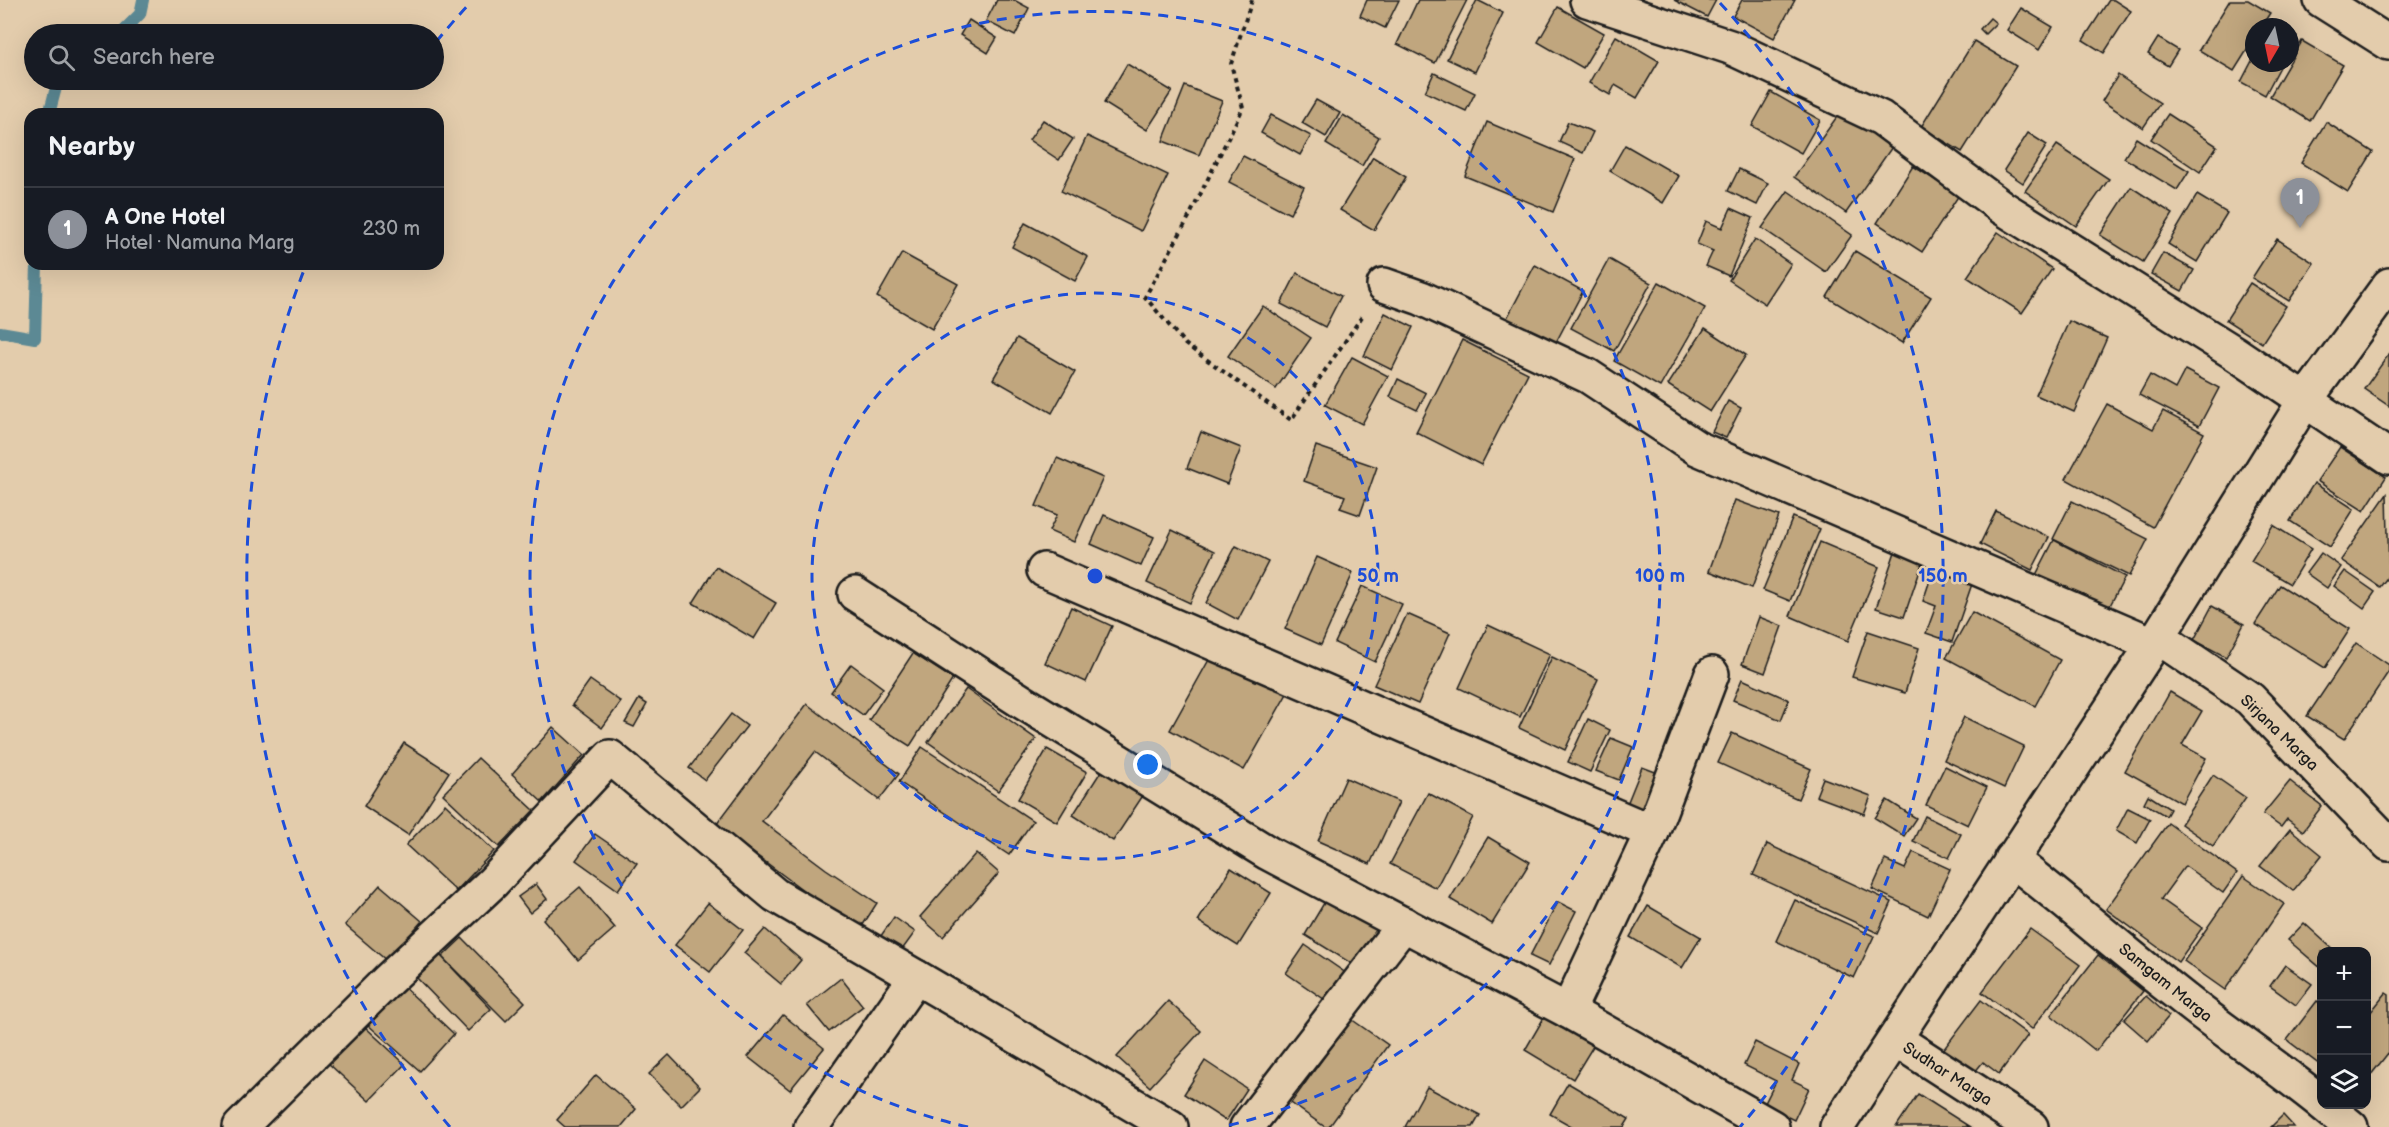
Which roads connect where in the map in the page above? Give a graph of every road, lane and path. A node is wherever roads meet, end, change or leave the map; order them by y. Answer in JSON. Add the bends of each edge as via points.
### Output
{"nodes":[{"id":1,"x":1252,"y":0,"type":"edge"},
{"id":2,"x":1587,"y":0,"type":"edge"},
{"id":3,"x":2321,"y":0,"type":"edge"},
{"id":4,"x":2389,"y":43,"type":"edge"},
{"id":5,"x":1384,"y":285,"type":"joint"},
{"id":6,"x":2389,"y":285,"type":"edge"},
{"id":7,"x":2304,"y":402,"type":"junction"},
{"id":8,"x":2389,"y":457,"type":"edge"},
{"id":9,"x":1044,"y":570,"type":"dead end"},
{"id":10,"x":855,"y":594,"type":"dead end"},
{"id":11,"x":2156,"y":641,"type":"junction"},
{"id":12,"x":1712,"y":674,"type":"dead end"},
{"id":13,"x":1652,"y":832,"type":"junction"},
{"id":14,"x":2389,"y":844,"type":"edge"},
{"id":15,"x":2011,"y":859,"type":"junction"},
{"id":16,"x":1404,"y":924,"type":"junction"},
{"id":17,"x":916,"y":977,"type":"junction"},
{"id":18,"x":1568,"y":1011,"type":"junction"},
{"id":19,"x":1895,"y":1039,"type":"junction"},
{"id":20,"x":2317,"y":1100,"type":"edge"},
{"id":21,"x":2328,"y":1109,"type":"edge"},
{"id":22,"x":240,"y":1127,"type":"edge"},
{"id":23,"x":811,"y":1127,"type":"edge"},
{"id":24,"x":1171,"y":1127,"type":"edge"},
{"id":25,"x":1247,"y":1127,"type":"edge"},
{"id":26,"x":1772,"y":1127,"type":"edge"},
{"id":27,"x":1837,"y":1127,"type":"edge"},
{"id":28,"x":2031,"y":1127,"type":"edge"},
{"id":29,"x":2350,"y":1127,"type":"edge"}],
"edges":[{"from":1,"to":5,"type":"path","via":[[1232,64],[1243,108],[1144,297],[1185,344],[1291,420]]},
{"from":2,"to":7,"type":"street","via":[[1730,47],[1881,118],[2003,208],[2233,352]]},
{"from":3,"to":4,"type":"street"},
{"from":5,"to":11,"type":"street","name":"Sirjana Marga","via":[[1421,298],[1588,376],[1697,448]]},
{"from":6,"to":7,"type":"street"},
{"from":7,"to":8,"type":"street"},
{"from":7,"to":11,"type":"street"},
{"from":9,"to":13,"type":"street"},
{"from":10,"to":16,"type":"street","via":[[1268,852]]},
{"from":11,"to":14,"type":"street","name":"Sirjana Marga","via":[[2250,699]]},
{"from":11,"to":15,"type":"street"},
{"from":12,"to":13,"type":"street"},
{"from":13,"to":18,"type":"street"},
{"from":15,"to":19,"type":"street"},
{"from":15,"to":20,"type":"street","name":"Samgam Marga","via":[[2179,996],[2271,1061]]},
{"from":16,"to":18,"type":"street"},
{"from":16,"to":25,"type":"street"},
{"from":17,"to":22,"type":"street","via":[[774,895],[610,757],[493,882]]},
{"from":17,"to":23,"type":"street"},
{"from":17,"to":24,"type":"street"},
{"from":18,"to":26,"type":"street"},
{"from":19,"to":27,"type":"street"},
{"from":19,"to":28,"type":"street","name":"Sudhar Marga"},
{"from":21,"to":29,"type":"street","name":"Samgam Marga"}]}
